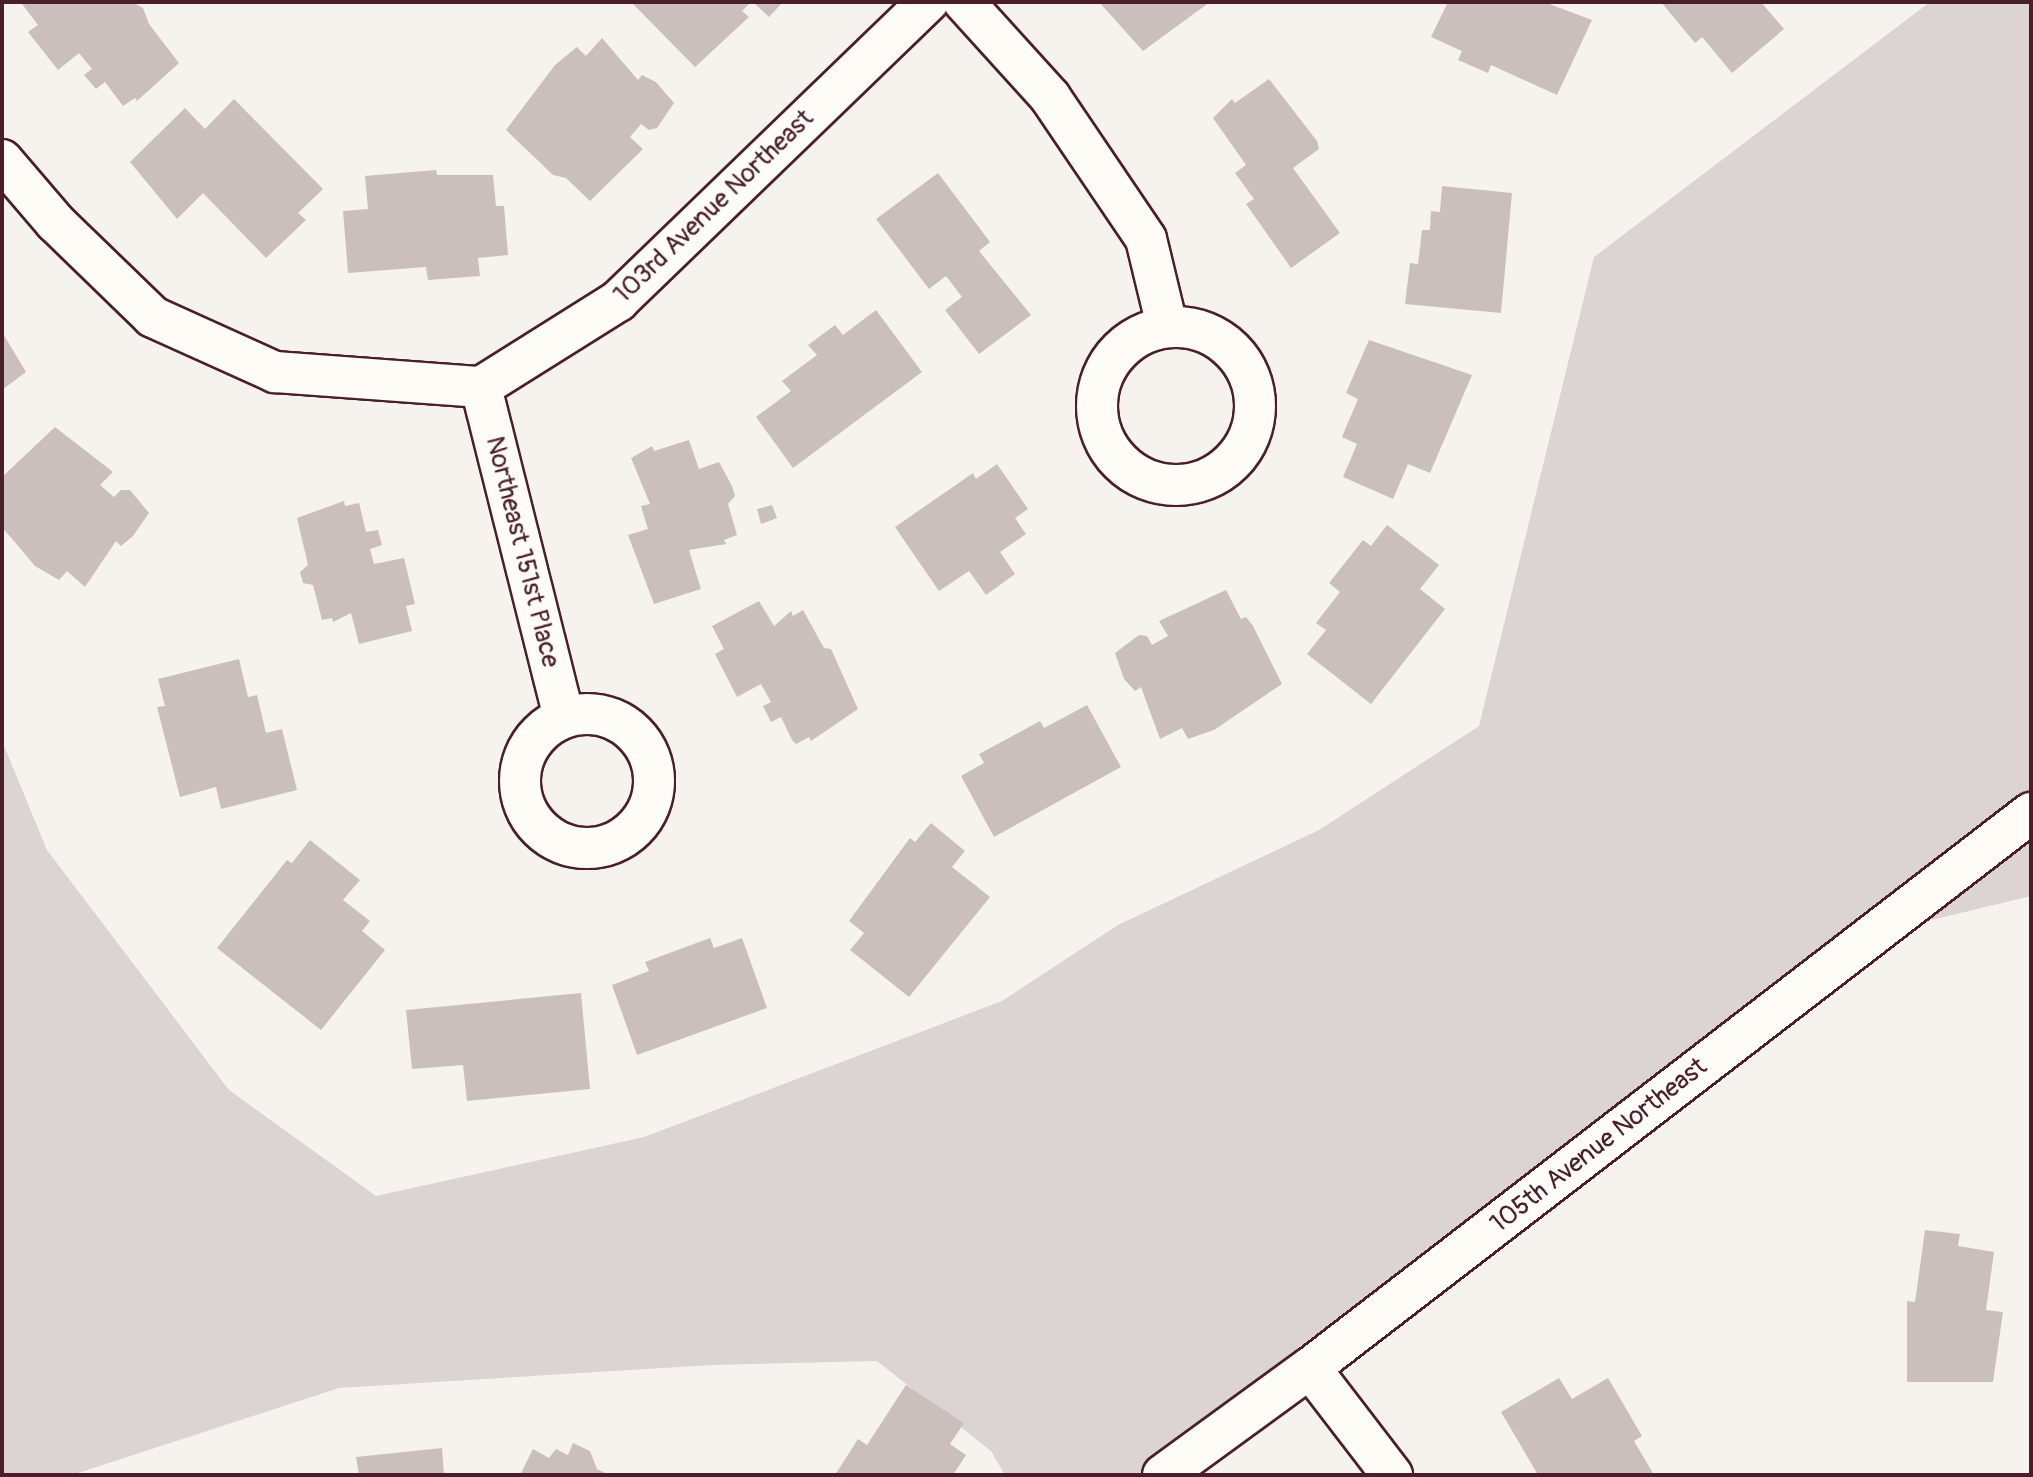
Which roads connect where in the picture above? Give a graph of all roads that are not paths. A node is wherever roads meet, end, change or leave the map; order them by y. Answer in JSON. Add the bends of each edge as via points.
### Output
{"nodes":[{"id":1,"x":928,"y":2,"type":"edge"},
{"id":2,"x":964,"y":2,"type":"edge"},
{"id":3,"x":2,"y":160,"type":"edge"},
{"id":4,"x":1167,"y":326,"type":"dead end"},
{"id":5,"x":481,"y":387,"type":"junction"},
{"id":6,"x":564,"y":717,"type":"dead end"},
{"id":7,"x":2031,"y":813,"type":"edge"},
{"id":8,"x":1310,"y":1368,"type":"junction"},
{"id":9,"x":1163,"y":1475,"type":"edge"},
{"id":10,"x":1392,"y":1475,"type":"edge"}],
"edges":[{"from":1,"to":5,"type":"street","name":"103rd Avenue Northeast","via":[[618,301]]},
{"from":2,"to":4,"type":"street","via":[[1050,97],[1146,239]]},
{"from":3,"to":5,"type":"street","via":[[55,222],[153,317],[275,372]]},
{"from":5,"to":6,"type":"street","name":"Northeast 151st Place"},
{"from":7,"to":8,"type":"street","name":"105th Avenue Northeast"},
{"from":8,"to":9,"type":"street","name":"105th Avenue Northeast"},
{"from":8,"to":10,"type":"street"}]}
